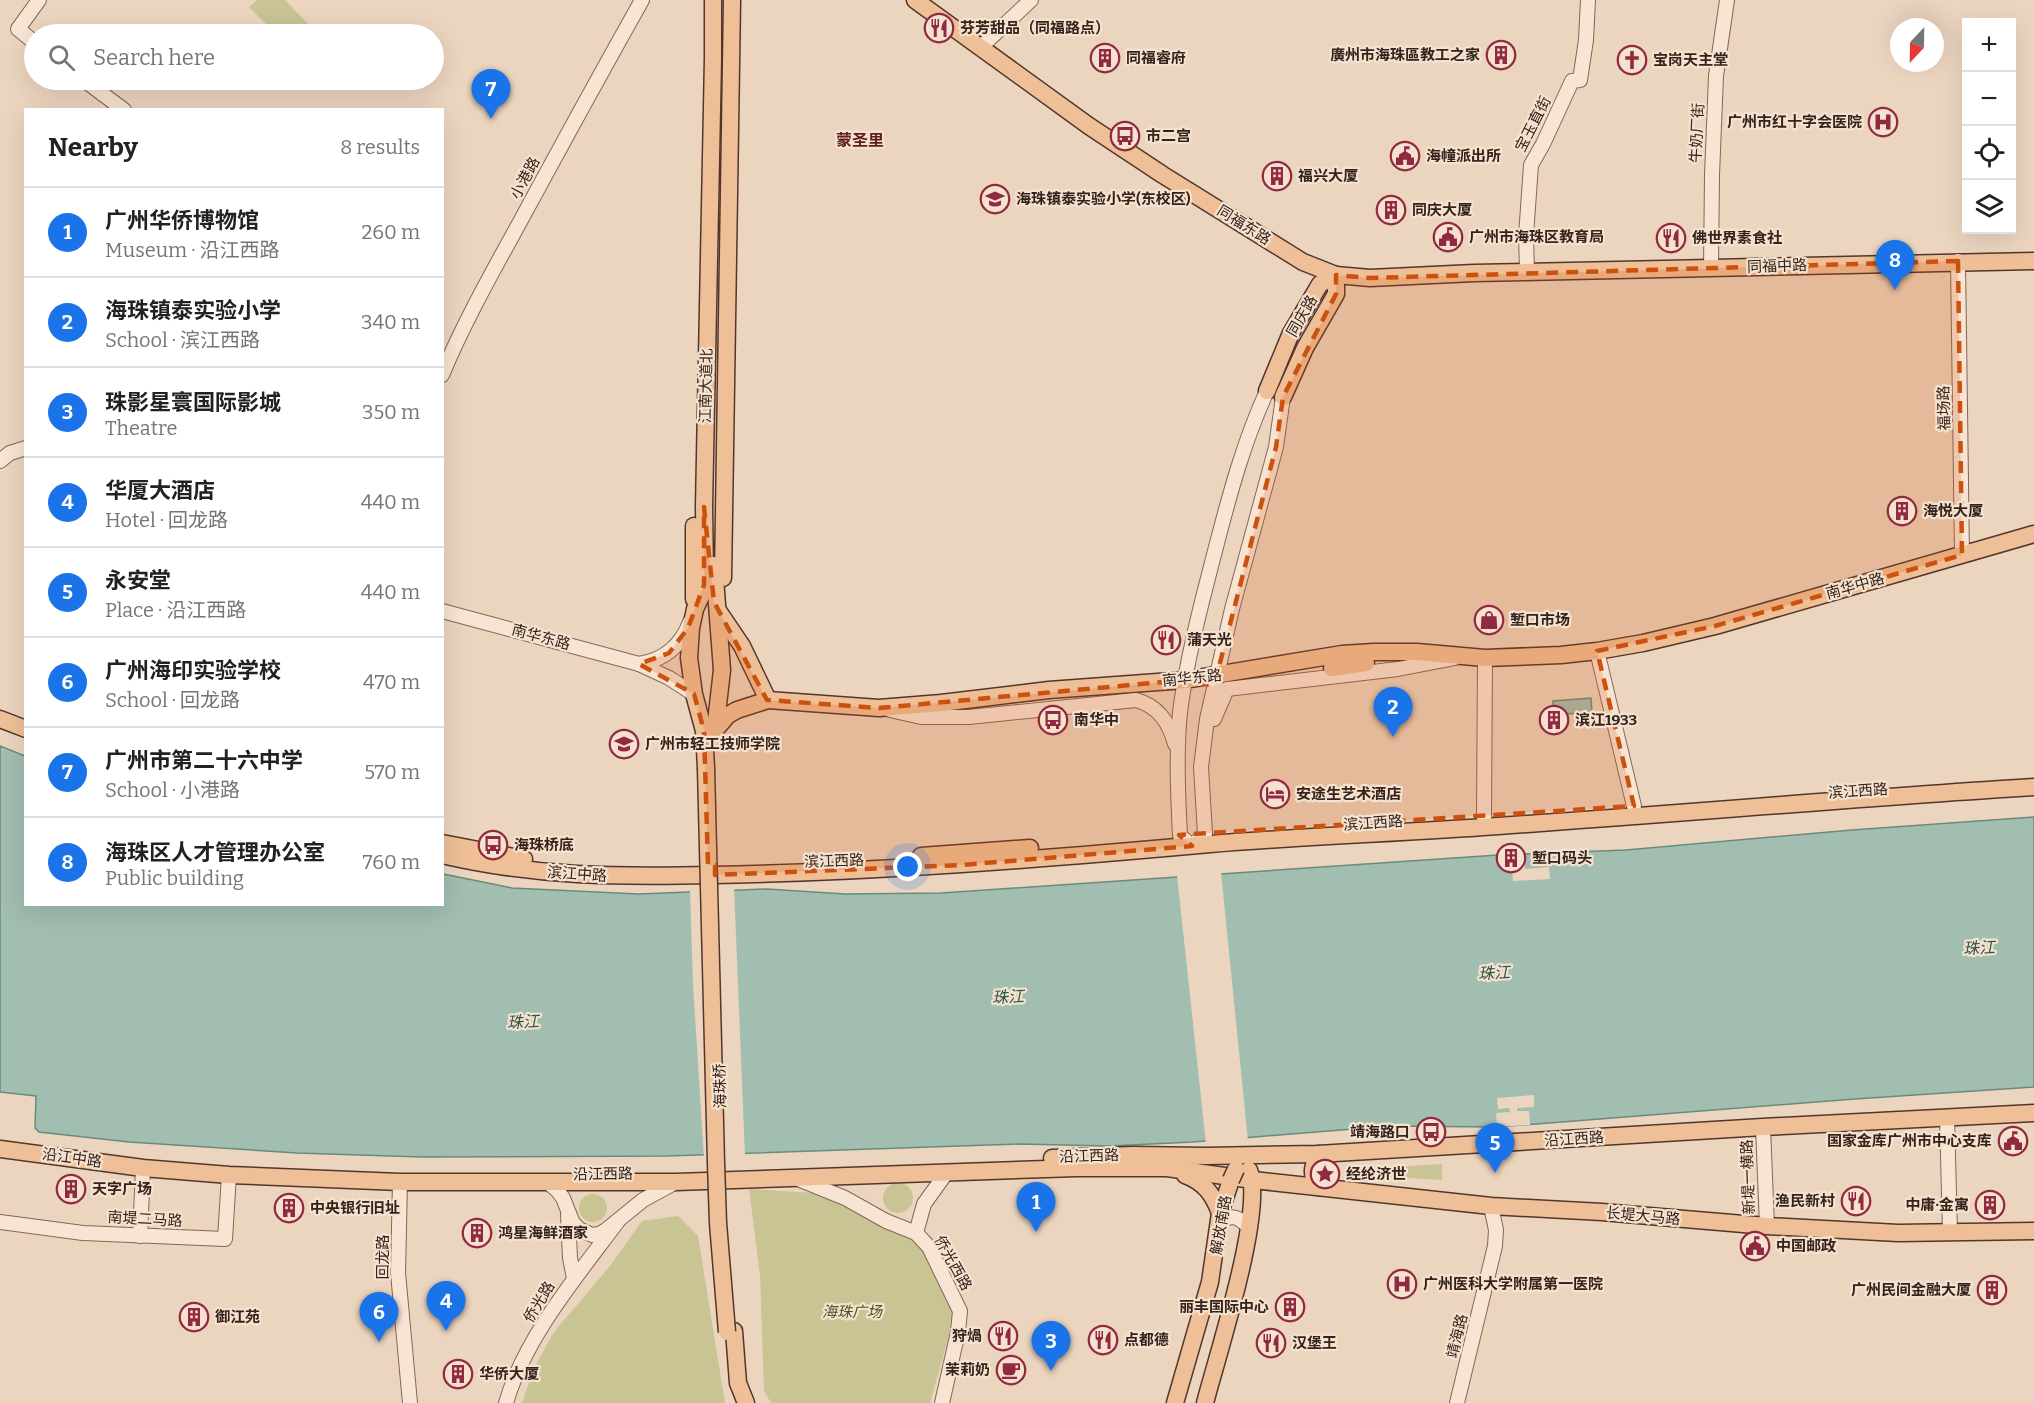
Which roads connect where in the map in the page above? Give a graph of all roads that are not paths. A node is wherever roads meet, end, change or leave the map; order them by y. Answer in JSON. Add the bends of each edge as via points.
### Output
{"nodes":[{"id":1,"x":39,"y":0,"type":"edge"},
{"id":2,"x":642,"y":0,"type":"edge"},
{"id":3,"x":704,"y":0,"type":"edge"},
{"id":4,"x":713,"y":0,"type":"edge"},
{"id":5,"x":724,"y":0,"type":"edge"},
{"id":6,"x":732,"y":0,"type":"edge"},
{"id":7,"x":915,"y":0,"type":"edge"},
{"id":8,"x":1031,"y":0,"type":"edge"},
{"id":9,"x":1588,"y":0,"type":"edge"},
{"id":10,"x":1727,"y":0,"type":"edge"},
{"id":11,"x":24,"y":34,"type":"edge"},
{"id":12,"x":981,"y":47,"type":"junction"},
{"id":13,"x":97,"y":90,"type":"edge"},
{"id":14,"x":121,"y":108,"type":"edge"},
{"id":15,"x":1958,"y":261,"type":"junction"},
{"id":16,"x":2034,"y":261,"type":"edge"},
{"id":17,"x":1711,"y":268,"type":"junction"},
{"id":18,"x":1524,"y":272,"type":"junction"},
{"id":19,"x":1336,"y":275,"type":"junction"},
{"id":20,"x":1303,"y":313,"type":"junction"},
{"id":21,"x":1319,"y":322,"type":"junction"},
{"id":22,"x":444,"y":370,"type":"edge"},
{"id":23,"x":1275,"y":394,"type":"junction"},
{"id":24,"x":22,"y":448,"type":"edge"},
{"id":25,"x":0,"y":461,"type":"edge"},
{"id":26,"x":704,"y":507,"type":"junction"},
{"id":27,"x":2034,"y":534,"type":"edge"},
{"id":28,"x":1962,"y":555,"type":"junction"},
{"id":29,"x":695,"y":609,"type":"junction"},
{"id":30,"x":444,"y":615,"type":"edge"},
{"id":31,"x":720,"y":617,"type":"junction"},
{"id":32,"x":1676,"y":636,"type":"joint"},
{"id":33,"x":1597,"y":651,"type":"junction"},
{"id":34,"x":1464,"y":657,"type":"junction"},
{"id":35,"x":1485,"y":657,"type":"junction"},
{"id":36,"x":639,"y":664,"type":"junction"},
{"id":37,"x":1332,"y":668,"type":"dead end"},
{"id":38,"x":1185,"y":680,"type":"junction"},
{"id":39,"x":1136,"y":683,"type":"junction"},
{"id":40,"x":1219,"y":684,"type":"junction"},
{"id":41,"x":694,"y":694,"type":"junction"},
{"id":42,"x":768,"y":700,"type":"junction"},
{"id":43,"x":1095,"y":704,"type":"junction"},
{"id":44,"x":879,"y":708,"type":"junction"},
{"id":45,"x":0,"y":719,"type":"edge"},
{"id":46,"x":24,"y":728,"type":"edge"},
{"id":47,"x":716,"y":730,"type":"junction"},
{"id":48,"x":0,"y":731,"type":"edge"},
{"id":49,"x":24,"y":740,"type":"edge"},
{"id":50,"x":1179,"y":754,"type":"junction"},
{"id":51,"x":710,"y":768,"type":"junction"},
{"id":52,"x":2034,"y":778,"type":"edge"},
{"id":53,"x":2034,"y":787,"type":"edge"},
{"id":54,"x":1634,"y":806,"type":"junction"},
{"id":55,"x":1484,"y":821,"type":"junction"},
{"id":56,"x":1205,"y":834,"type":"junction"},
{"id":57,"x":1186,"y":841,"type":"junction"},
{"id":58,"x":444,"y":843,"type":"edge"},
{"id":59,"x":444,"y":855,"type":"edge"},
{"id":60,"x":712,"y":870,"type":"junction"},
{"id":61,"x":2034,"y":1113,"type":"edge"},
{"id":62,"x":1947,"y":1118,"type":"junction"},
{"id":63,"x":1763,"y":1126,"type":"junction"},
{"id":64,"x":0,"y":1148,"type":"edge"},
{"id":65,"x":1318,"y":1154,"type":"junction"},
{"id":66,"x":143,"y":1164,"type":"junction"},
{"id":67,"x":1167,"y":1168,"type":"junction"},
{"id":68,"x":1237,"y":1168,"type":"junction"},
{"id":69,"x":947,"y":1172,"type":"junction"},
{"id":70,"x":229,"y":1174,"type":"junction"},
{"id":71,"x":798,"y":1179,"type":"junction"},
{"id":72,"x":1252,"y":1180,"type":"junction"},
{"id":73,"x":400,"y":1182,"type":"junction"},
{"id":74,"x":547,"y":1182,"type":"junction"},
{"id":75,"x":676,"y":1182,"type":"junction"},
{"id":76,"x":1319,"y":1187,"type":"junction"},
{"id":77,"x":1491,"y":1206,"type":"junction"},
{"id":78,"x":568,"y":1213,"type":"junction"},
{"id":79,"x":1220,"y":1218,"type":"junction"},
{"id":80,"x":618,"y":1221,"type":"junction"},
{"id":81,"x":0,"y":1222,"type":"edge"},
{"id":82,"x":1767,"y":1226,"type":"junction"},
{"id":83,"x":1248,"y":1227,"type":"junction"},
{"id":84,"x":1950,"y":1231,"type":"junction"},
{"id":85,"x":2034,"y":1231,"type":"edge"},
{"id":86,"x":916,"y":1233,"type":"junction"},
{"id":87,"x":140,"y":1236,"type":"junction"},
{"id":88,"x":574,"y":1278,"type":"junction"},
{"id":89,"x":731,"y":1332,"type":"junction"},
{"id":90,"x":410,"y":1403,"type":"edge"},
{"id":91,"x":506,"y":1403,"type":"edge"},
{"id":92,"x":730,"y":1403,"type":"edge"},
{"id":93,"x":746,"y":1403,"type":"edge"},
{"id":94,"x":942,"y":1403,"type":"edge"},
{"id":95,"x":1175,"y":1403,"type":"edge"},
{"id":96,"x":1205,"y":1403,"type":"edge"},
{"id":97,"x":1457,"y":1403,"type":"edge"}],
"edges":[{"from":1,"to":11,"type":"street","via":[[18,29]]},
{"from":2,"to":22,"type":"street","name":"小港路"},
{"from":3,"to":29,"type":"main road"},
{"from":4,"to":26,"type":"main road","name":"江南大道北"},
{"from":5,"to":31,"type":"main road","name":"江南大道北","via":[[714,504],[714,570]]},
{"from":6,"to":31,"type":"main road"},
{"from":7,"to":12,"type":"main road","name":"同福东路"},
{"from":8,"to":12,"type":"street"},
{"from":9,"to":18,"type":"street","name":"宝玉直街","via":[[1580,80],[1572,81],[1530,165]]},
{"from":10,"to":17,"type":"street","name":"牛奶厂街","via":[[1716,76]]},
{"from":12,"to":19,"type":"main road","name":"同福东路","via":[[1163,175],[1303,262]]},
{"from":13,"to":14,"type":"street"},
{"from":15,"to":16,"type":"main road","name":"同福中路"},
{"from":15,"to":17,"type":"main road","name":"同福中路"},
{"from":15,"to":28,"type":"street","name":"福场路"},
{"from":17,"to":18,"type":"main road","name":"同福中路"},
{"from":18,"to":19,"type":"main road","name":"同福东路","via":[[1370,278]]},
{"from":19,"to":20,"type":"main road","name":"同庆路","via":[[1320,284]]},
{"from":19,"to":21,"type":"main road","name":"同庆路","via":[[1336,294]]},
{"from":20,"to":21,"type":"main road"},
{"from":20,"to":23,"type":"main road","name":"同庆路","via":[[1280,356]]},
{"from":21,"to":23,"type":"main road","name":"同庆路"},
{"from":23,"to":38,"type":"street","via":[[1245,442]]},
{"from":23,"to":40,"type":"street","via":[[1276,447],[1239,580]]},
{"from":24,"to":25,"type":"street"},
{"from":26,"to":29,"type":"main road","name":"江南大道北","via":[[705,573],[703,592]]},
{"from":26,"to":31,"type":"main road","via":[[711,590]]},
{"from":27,"to":28,"type":"main road","name":"南华中路"},
{"from":28,"to":32,"type":"main road","name":"南华中路"},
{"from":29,"to":36,"type":"street","via":[[677,646],[651,662]]},
{"from":29,"to":41,"type":"main road","name":"江南大道北","via":[[689,651]]},
{"from":30,"to":36,"type":"street","name":"南华东路"},
{"from":31,"to":42,"type":"main road","via":[[742,646]]},
{"from":31,"to":47,"type":"main road","name":"江南大道北","via":[[721,688]]},
{"from":32,"to":33,"type":"main road","name":"南华东路"},
{"from":33,"to":35,"type":"main road","name":"南华东路"},
{"from":33,"to":54,"type":"street"},
{"from":34,"to":35,"type":"main road","name":"南华东路"},
{"from":34,"to":37,"type":"main road"},
{"from":34,"to":40,"type":"main road","name":"南华东路","via":[[1417,652],[1342,654]]},
{"from":35,"to":55,"type":"street"},
{"from":36,"to":41,"type":"street","name":"南华东路"},
{"from":38,"to":39,"type":"main road","name":"南华东路"},
{"from":38,"to":40,"type":"main road","name":"南华东路"},
{"from":38,"to":50,"type":"street"},
{"from":39,"to":43,"type":"street"},
{"from":39,"to":44,"type":"main road","name":"南华东路"},
{"from":40,"to":56,"type":"street","via":[[1220,703],[1202,752]]},
{"from":41,"to":51,"type":"main road","name":"江南大道北"},
{"from":42,"to":44,"type":"main road","name":"南华东路"},
{"from":42,"to":47,"type":"main road","name":"南华东路","via":[[737,710]]},
{"from":43,"to":44,"type":"street","via":[[954,718],[921,717]]},
{"from":43,"to":50,"type":"street","via":[[1128,699],[1150,705],[1166,720]]},
{"from":45,"to":46,"type":"main road"},
{"from":47,"to":51,"type":"main road","name":"江南大道北"},
{"from":48,"to":49,"type":"main road"},
{"from":50,"to":57,"type":"street"},
{"from":51,"to":89,"type":"main road","name":"海珠桥","bridge":true,"via":[[716,1163]]},
{"from":52,"to":54,"type":"main road","name":"滨江西路"},
{"from":53,"to":55,"type":"main road","name":"滨江西路"},
{"from":54,"to":55,"type":"main road","name":"滨江西路"},
{"from":55,"to":56,"type":"main road","name":"滨江西路"},
{"from":55,"to":57,"type":"main road","name":"滨江西路"},
{"from":56,"to":57,"type":"main road","name":"滨江西路"},
{"from":57,"to":60,"type":"main road","name":"滨江西路"},
{"from":58,"to":60,"type":"main road","name":"滨江中路","via":[[562,863]]},
{"from":59,"to":60,"type":"main road","name":"滨江中路","via":[[500,867],[567,874],[625,877]]},
{"from":61,"to":62,"type":"main road","name":"沿江西路"},
{"from":62,"to":63,"type":"main road","name":"沿江西路"},
{"from":62,"to":84,"type":"street"},
{"from":63,"to":65,"type":"main road","name":"沿江西路"},
{"from":63,"to":82,"type":"street","name":"新堤一横路"},
{"from":64,"to":66,"type":"main road","name":"沿江中路"},
{"from":65,"to":68,"type":"main road","name":"沿江西路"},
{"from":65,"to":76,"type":"main road","via":[[1312,1178]]},
{"from":66,"to":68,"type":"main road","name":"沿江西路","via":[[490,1176],[750,1173],[1110,1155]]},
{"from":66,"to":70,"type":"main road","name":"沿江西路"},
{"from":66,"to":87,"type":"street"},
{"from":67,"to":69,"type":"main road","name":"沿江西路"},
{"from":67,"to":72,"type":"main road","name":"沿江西路"},
{"from":67,"to":79,"type":"main road","via":[[1204,1185]]},
{"from":68,"to":72,"type":"main road","name":"解放南路"},
{"from":68,"to":79,"type":"main road","name":"解放南路"},
{"from":69,"to":71,"type":"main road","name":"沿江西路"},
{"from":69,"to":86,"type":"street","via":[[924,1204]]},
{"from":70,"to":73,"type":"main road","name":"沿江西路"},
{"from":70,"to":87,"type":"street","name":"南堤二马路","via":[[225,1239]]},
{"from":71,"to":75,"type":"main road","name":"沿江西路"},
{"from":71,"to":86,"type":"street","name":"侨光西路"},
{"from":72,"to":76,"type":"main road","name":"长堤大马路"},
{"from":72,"to":83,"type":"main road","name":"解放南路"},
{"from":73,"to":74,"type":"main road","name":"沿江西路"},
{"from":73,"to":90,"type":"street","name":"回龙路","via":[[398,1273]]},
{"from":74,"to":75,"type":"main road","name":"沿江西路"},
{"from":74,"to":78,"type":"street","via":[[557,1190]]},
{"from":75,"to":80,"type":"street","via":[[643,1200]]},
{"from":76,"to":77,"type":"main road","name":"长堤大马路"},
{"from":77,"to":82,"type":"main road","name":"长堤大马路"},
{"from":77,"to":97,"type":"street","name":"靖海路","via":[[1495,1246]]},
{"from":78,"to":80,"type":"street","via":[[579,1229],[592,1235]]},
{"from":78,"to":88,"type":"street","name":"侨光路"},
{"from":79,"to":83,"type":"street","via":[[1235,1217]]},
{"from":79,"to":95,"type":"main road","name":"解放南路","via":[[1208,1291]]},
{"from":80,"to":88,"type":"street"},
{"from":81,"to":87,"type":"street","name":"南堤二马路"},
{"from":82,"to":84,"type":"main road","name":"长堤大马路","via":[[1898,1233]]},
{"from":83,"to":96,"type":"main road","name":"解放南路"},
{"from":84,"to":85,"type":"main road","name":"长堤大马路"},
{"from":86,"to":94,"type":"street","name":"侨光西路","via":[[929,1247],[960,1311]]},
{"from":88,"to":91,"type":"street","name":"侨光路","via":[[516,1374]]},
{"from":89,"to":92,"type":"main road","name":"海珠桥"},
{"from":89,"to":93,"type":"main road","name":"海珠桥","via":[[738,1383]]}]}
